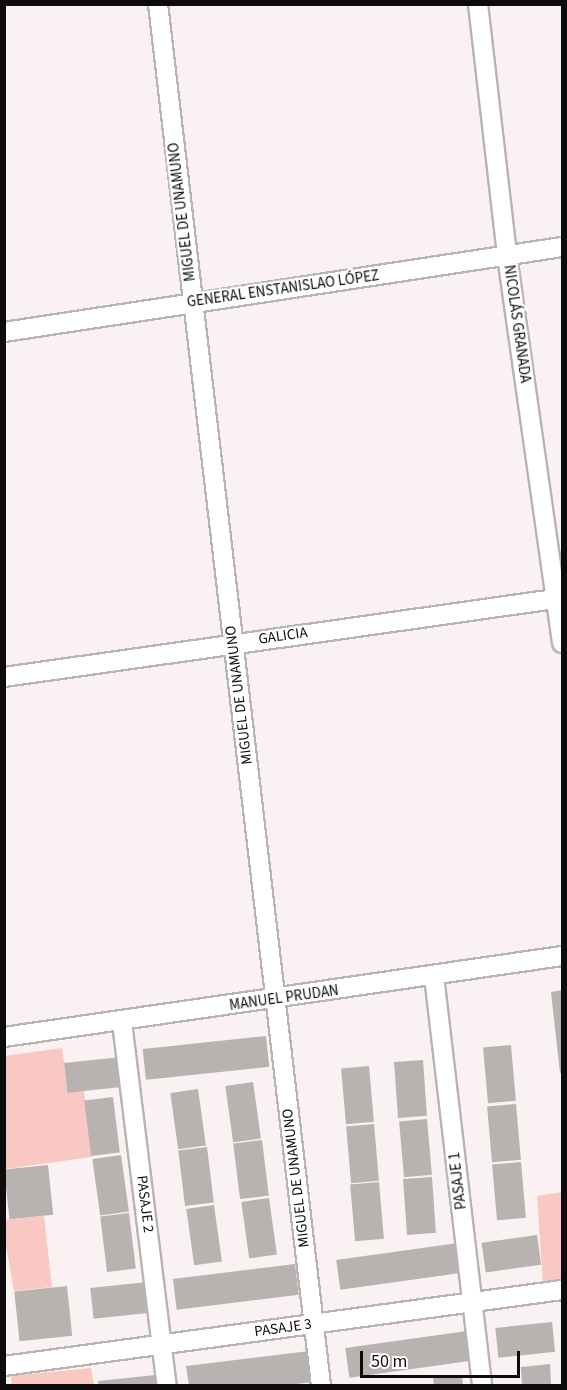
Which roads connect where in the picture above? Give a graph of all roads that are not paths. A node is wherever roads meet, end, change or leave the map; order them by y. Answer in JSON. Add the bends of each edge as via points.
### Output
{"nodes":[{"id":1,"x":158,"y":4,"type":"edge"},
{"id":2,"x":478,"y":4,"type":"edge"},
{"id":3,"x":562,"y":247,"type":"edge"},
{"id":4,"x":507,"y":256,"type":"junction"},
{"id":5,"x":192,"y":303,"type":"junction"},
{"id":6,"x":4,"y":332,"type":"edge"},
{"id":7,"x":560,"y":598,"type":"edge"},
{"id":8,"x":233,"y":643,"type":"junction"},
{"id":9,"x":562,"y":643,"type":"edge"},
{"id":10,"x":4,"y":677,"type":"edge"},
{"id":11,"x":562,"y":956,"type":"edge"},
{"id":12,"x":435,"y":976,"type":"junction"},
{"id":13,"x":275,"y":999,"type":"junction"},
{"id":14,"x":122,"y":1022,"type":"junction"},
{"id":15,"x":4,"y":1037,"type":"edge"},
{"id":16,"x":562,"y":1290,"type":"edge"},
{"id":17,"x":473,"y":1303,"type":"junction"},
{"id":18,"x":313,"y":1324,"type":"junction"},
{"id":19,"x":163,"y":1345,"type":"junction"},
{"id":20,"x":4,"y":1366,"type":"edge"},
{"id":21,"x":167,"y":1386,"type":"edge"},
{"id":22,"x":321,"y":1386,"type":"edge"},
{"id":23,"x":482,"y":1386,"type":"edge"}],
"edges":[{"from":1,"to":5,"type":"street","name":"MIGUEL DE UNAMUNO"},
{"from":2,"to":4,"type":"street","name":"NICOLÁS GRANADA"},
{"from":3,"to":4,"type":"street","name":"GENERAL ENSTANISLAO LÓPEZ"},
{"from":4,"to":5,"type":"street","name":"GENERAL ENSTANISLAO LÓPEZ"},
{"from":4,"to":7,"type":"street","name":"NICOLÁS GRANADA"},
{"from":5,"to":6,"type":"street","name":"GENERAL ENSTANISLAO LÓPEZ"},
{"from":5,"to":8,"type":"street","name":"MIGUEL DE UNAMUNO"},
{"from":7,"to":8,"type":"street","name":"GALICIA"},
{"from":7,"to":9,"type":"street","name":"NICOLÁS GRANADA"},
{"from":8,"to":10,"type":"street","name":"GALICIA"},
{"from":8,"to":13,"type":"street","name":"MIGUEL DE UNAMUNO"},
{"from":11,"to":12,"type":"street","name":"MANUEL PRUDAN"},
{"from":12,"to":13,"type":"street","name":"MANUEL PRUDAN"},
{"from":12,"to":17,"type":"street","name":"PASAJE 1"},
{"from":13,"to":14,"type":"street","name":"MANUEL PRUDAN"},
{"from":13,"to":18,"type":"street","name":"MIGUEL DE UNAMUNO"},
{"from":14,"to":15,"type":"street","name":"MANUEL PRUDAN"},
{"from":14,"to":19,"type":"street","name":"PASAJE 2"},
{"from":16,"to":17,"type":"street","name":"PASAJE 3"},
{"from":17,"to":18,"type":"street","name":"PASAJE 3"},
{"from":17,"to":23,"type":"street","name":"PASAJE 1"},
{"from":18,"to":19,"type":"street","name":"PASAJE 3"},
{"from":18,"to":22,"type":"street","name":"MIGUEL DE UNAMUNO"},
{"from":19,"to":20,"type":"street","name":"PASAJE 3"},
{"from":19,"to":21,"type":"street","name":"PASAJE 2"}]}
